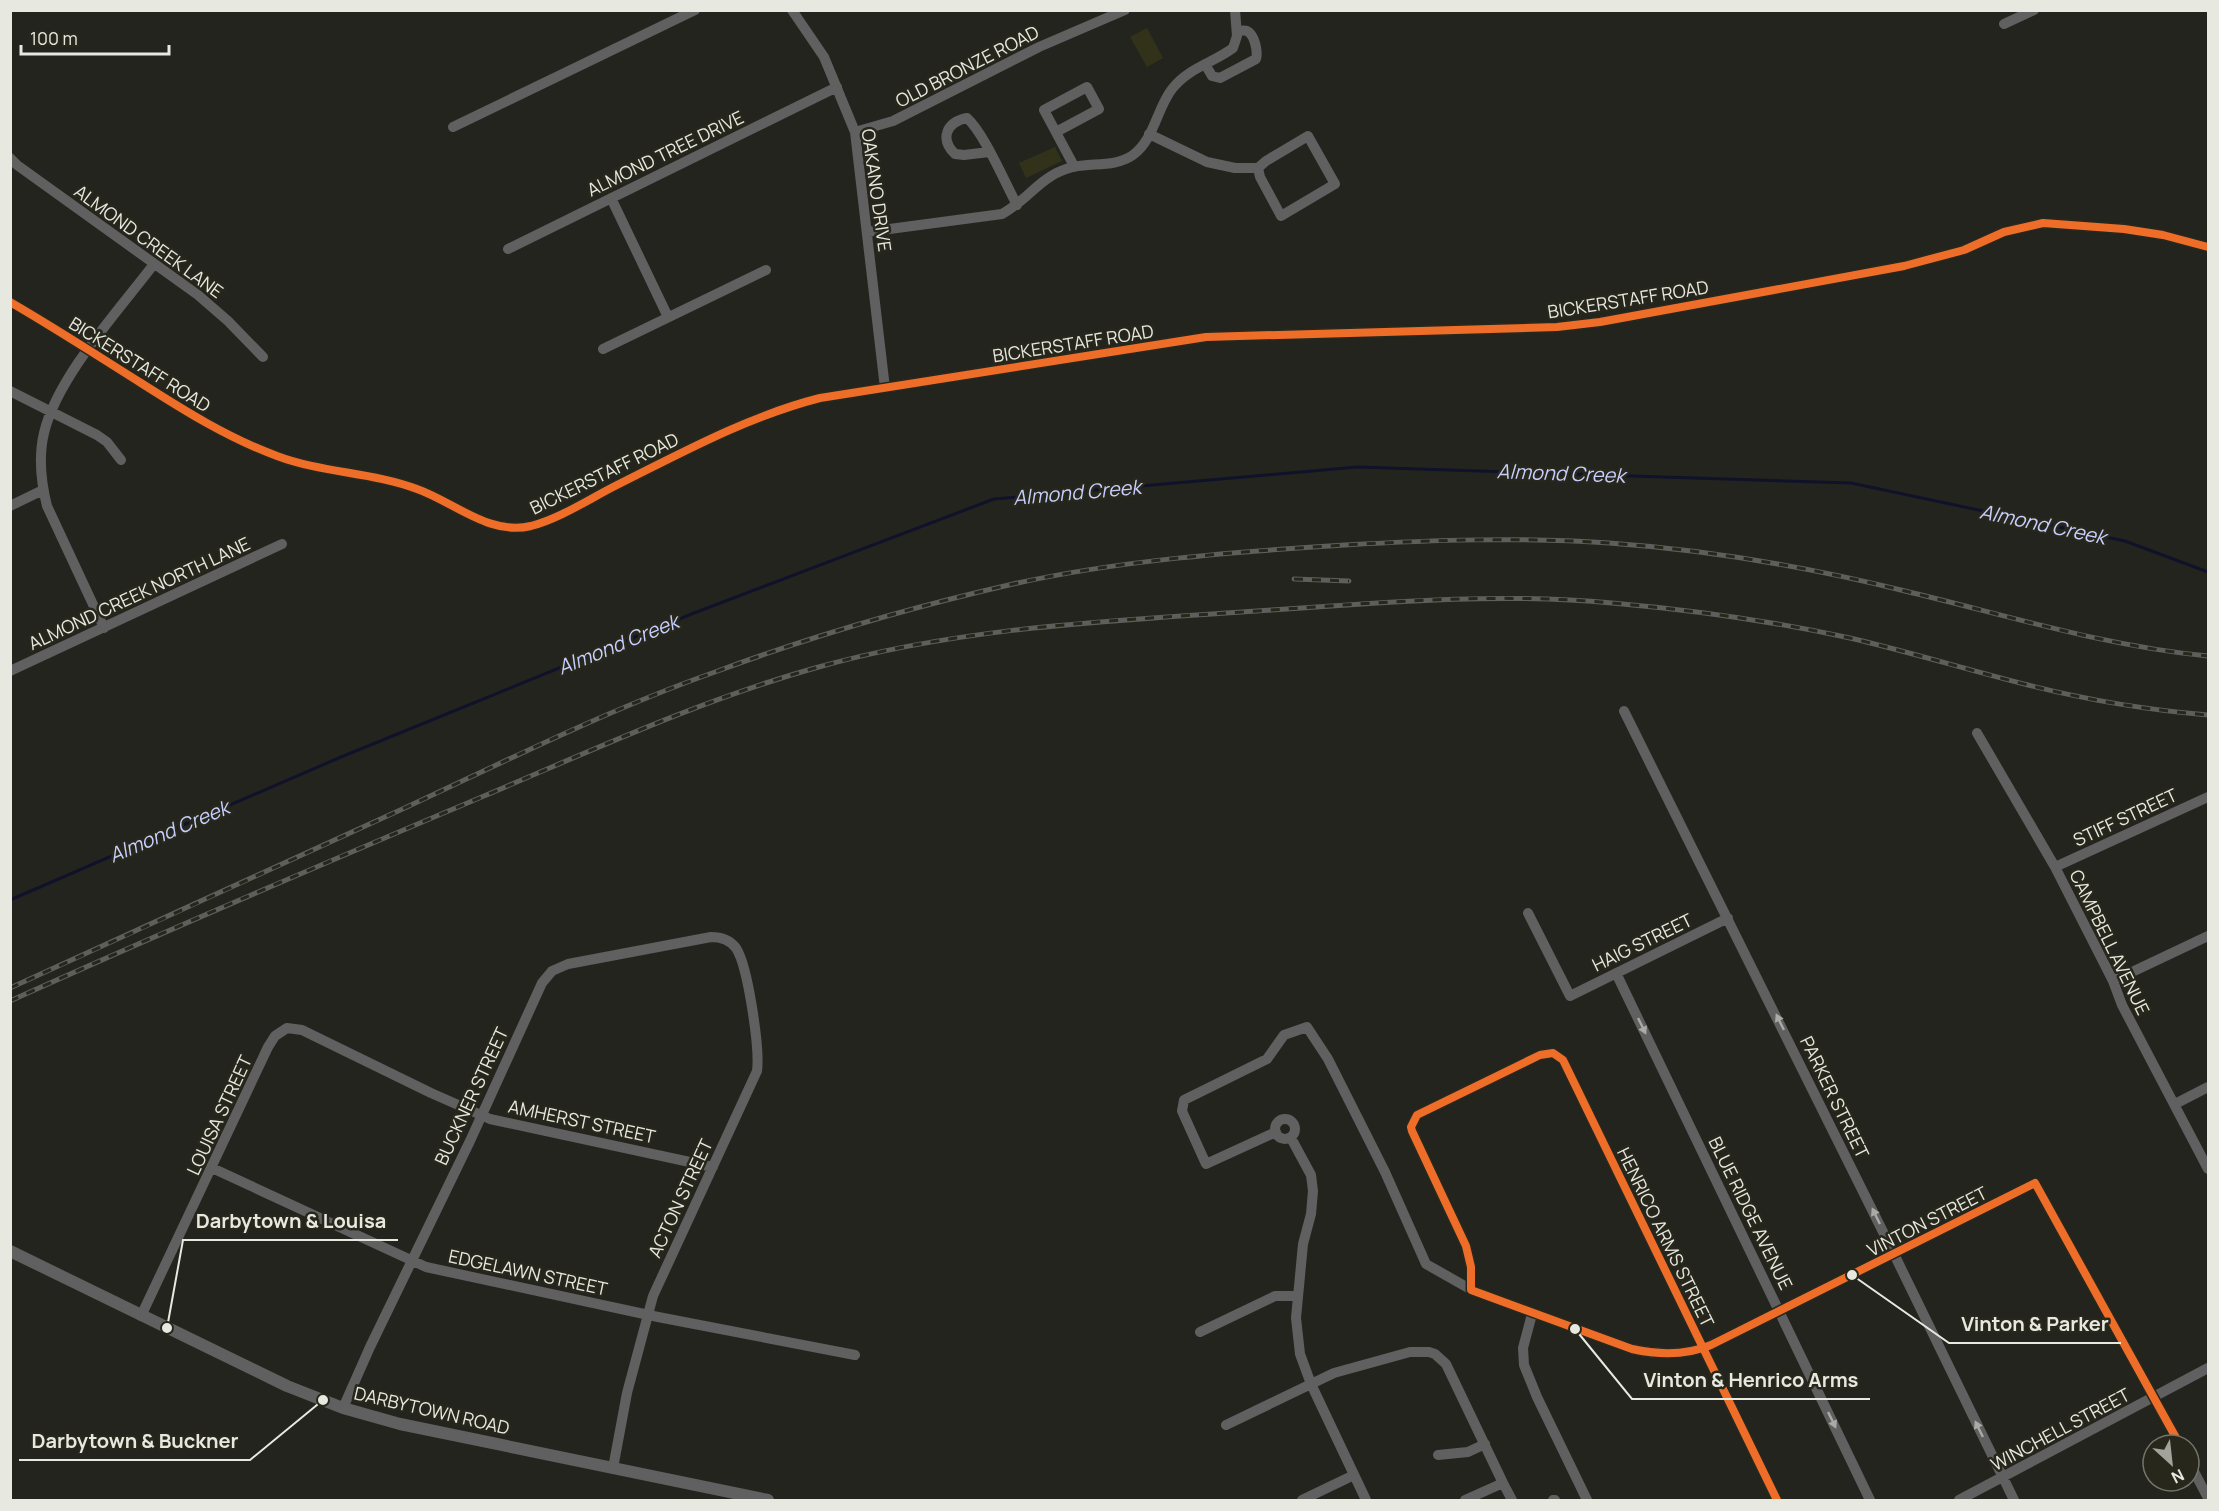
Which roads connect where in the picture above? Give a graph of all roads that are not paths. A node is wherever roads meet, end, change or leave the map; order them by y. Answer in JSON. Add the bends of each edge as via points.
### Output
{"nodes":[{"id":1,"x":695,"y":10,"type":"edge"},
{"id":2,"x":792,"y":10,"type":"edge"},
{"id":3,"x":1125,"y":10,"type":"edge"},
{"id":4,"x":1235,"y":10,"type":"edge"},
{"id":5,"x":2034,"y":10,"type":"edge"},
{"id":6,"x":2004,"y":24,"type":"dead end"},
{"id":7,"x":1237,"y":31,"type":"junction"},
{"id":8,"x":1205,"y":64,"type":"junction"},
{"id":9,"x":837,"y":87,"type":"junction"},
{"id":10,"x":453,"y":127,"type":"dead end"},
{"id":11,"x":855,"y":132,"type":"junction"},
{"id":12,"x":1056,"y":132,"type":"junction"},
{"id":13,"x":1149,"y":134,"type":"junction"},
{"id":14,"x":989,"y":152,"type":"dead end"},
{"id":15,"x":10,"y":158,"type":"edge"},
{"id":16,"x":1074,"y":166,"type":"junction"},
{"id":17,"x":1258,"y":168,"type":"junction"},
{"id":18,"x":611,"y":198,"type":"junction"},
{"id":19,"x":1017,"y":205,"type":"junction"},
{"id":20,"x":867,"y":232,"type":"junction"},
{"id":21,"x":2208,"y":247,"type":"edge"},
{"id":22,"x":507,"y":249,"type":"dead end"},
{"id":23,"x":153,"y":264,"type":"junction"},
{"id":24,"x":766,"y":270,"type":"dead end"},
{"id":25,"x":10,"y":302,"type":"edge"},
{"id":26,"x":668,"y":317,"type":"junction"},
{"id":27,"x":603,"y":349,"type":"dead end"},
{"id":28,"x":89,"y":350,"type":"junction"},
{"id":29,"x":263,"y":357,"type":"dead end"},
{"id":30,"x":885,"y":388,"type":"junction"},
{"id":31,"x":10,"y":391,"type":"edge"},
{"id":32,"x":52,"y":412,"type":"junction"},
{"id":33,"x":121,"y":460,"type":"dead end"},
{"id":34,"x":43,"y":490,"type":"junction"},
{"id":35,"x":10,"y":506,"type":"edge"},
{"id":36,"x":282,"y":544,"type":"dead end"},
{"id":37,"x":104,"y":628,"type":"junction"},
{"id":38,"x":10,"y":671,"type":"edge"},
{"id":39,"x":1624,"y":711,"type":"dead end"},
{"id":40,"x":1977,"y":733,"type":"dead end"},
{"id":41,"x":2208,"y":797,"type":"edge"},
{"id":42,"x":2055,"y":867,"type":"junction"},
{"id":43,"x":1528,"y":913,"type":"dead end"},
{"id":44,"x":1728,"y":918,"type":"junction"},
{"id":45,"x":2208,"y":936,"type":"edge"},
{"id":46,"x":734,"y":945,"type":"joint"},
{"id":47,"x":1616,"y":973,"type":"junction"},
{"id":48,"x":2113,"y":981,"type":"junction"},
{"id":49,"x":284,"y":1029,"type":"joint"},
{"id":50,"x":2208,"y":1087,"type":"edge"},
{"id":51,"x":2175,"y":1104,"type":"junction"},
{"id":52,"x":482,"y":1115,"type":"junction"},
{"id":53,"x":1276,"y":1132,"type":"junction"},
{"id":54,"x":1291,"y":1138,"type":"junction"},
{"id":55,"x":713,"y":1167,"type":"junction"},
{"id":56,"x":212,"y":1168,"type":"junction"},
{"id":57,"x":2208,"y":1169,"type":"edge"},
{"id":58,"x":10,"y":1251,"type":"edge"},
{"id":59,"x":1894,"y":1254,"type":"junction"},
{"id":60,"x":410,"y":1262,"type":"junction"},
{"id":61,"x":1470,"y":1289,"type":"junction"},
{"id":62,"x":1298,"y":1296,"type":"junction"},
{"id":63,"x":1780,"y":1311,"type":"junction"},
{"id":64,"x":1532,"y":1314,"type":"junction"},
{"id":65,"x":648,"y":1315,"type":"junction"},
{"id":66,"x":141,"y":1316,"type":"junction"},
{"id":67,"x":1200,"y":1332,"type":"dead end"},
{"id":68,"x":1703,"y":1348,"type":"junction"},
{"id":69,"x":855,"y":1355,"type":"dead end"},
{"id":70,"x":2208,"y":1368,"type":"edge"},
{"id":71,"x":1311,"y":1384,"type":"junction"},
{"id":72,"x":2154,"y":1398,"type":"junction"},
{"id":73,"x":343,"y":1408,"type":"junction"},
{"id":74,"x":1226,"y":1425,"type":"dead end"},
{"id":75,"x":2173,"y":1433,"type":"edge"},
{"id":76,"x":1485,"y":1444,"type":"junction"},
{"id":77,"x":1438,"y":1455,"type":"dead end"},
{"id":78,"x":613,"y":1468,"type":"junction"},
{"id":79,"x":1354,"y":1475,"type":"junction"},
{"id":80,"x":2003,"y":1479,"type":"junction"},
{"id":81,"x":1503,"y":1483,"type":"junction"},
{"id":82,"x":768,"y":1500,"type":"edge"},
{"id":83,"x":1302,"y":1500,"type":"edge"},
{"id":84,"x":1366,"y":1500,"type":"edge"},
{"id":85,"x":1467,"y":1500,"type":"edge"},
{"id":86,"x":1512,"y":1500,"type":"edge"},
{"id":87,"x":1587,"y":1500,"type":"edge"},
{"id":88,"x":1777,"y":1500,"type":"edge"},
{"id":89,"x":1870,"y":1500,"type":"edge"},
{"id":90,"x":1959,"y":1500,"type":"edge"},
{"id":91,"x":2014,"y":1500,"type":"edge"}],
"edges":[{"from":1,"to":10,"type":"street"},
{"from":2,"to":9,"type":"street","name":"OAKANO DRIVE","via":[[824,57]]},
{"from":3,"to":11,"type":"street","name":"OLD BRONZE ROAD","via":[[1039,47],[893,121]]},
{"from":4,"to":7,"type":"street"},
{"from":5,"to":6,"type":"street"},
{"from":7,"to":8,"type":"street","via":[[1233,48]]},
{"from":7,"to":8,"type":"street","via":[[1250,33],[1257,49],[1256,59],[1220,78],[1212,76]]},
{"from":8,"to":13,"type":"street","via":[[1188,73],[1172,89]]},
{"from":9,"to":11,"type":"street","name":"OAKANO DRIVE"},
{"from":9,"to":18,"type":"street","name":"ALMOND TREE DRIVE"},
{"from":11,"to":20,"type":"street","name":"OAKANO DRIVE"},
{"from":12,"to":12,"type":"street","via":[[1044,110],[1087,87],[1099,109]]},
{"from":12,"to":16,"type":"street"},
{"from":13,"to":16,"type":"street","via":[[1136,153],[1123,160]]},
{"from":13,"to":17,"type":"street","via":[[1208,162]]},
{"from":14,"to":19,"type":"street"},
{"from":15,"to":23,"type":"street","name":"ALMOND CREEK LANE"},
{"from":16,"to":19,"type":"street","via":[[1054,175]]},
{"from":17,"to":17,"type":"street","via":[[1308,136],[1335,184],[1281,216]]},
{"from":18,"to":22,"type":"street","name":"ALMOND TREE DRIVE"},
{"from":18,"to":26,"type":"street"},
{"from":19,"to":20,"type":"street","via":[[992,216]]},
{"from":20,"to":30,"type":"street","name":"OAKANO DRIVE"},
{"from":21,"to":30,"type":"street","name":"BICKERSTAFF ROAD","via":[[2124,229],[2043,223],[2004,232],[1964,250],[1915,263],[1600,322],[1557,327],[1206,337]]},
{"from":23,"to":28,"type":"street"},
{"from":23,"to":29,"type":"street","name":"ALMOND CREEK LANE","via":[[228,321]]},
{"from":24,"to":26,"type":"street"},
{"from":25,"to":28,"type":"street","name":"BICKERSTAFF ROAD"},
{"from":26,"to":27,"type":"street"},
{"from":28,"to":30,"type":"street","name":"BICKERSTAFF ROAD","via":[[204,423],[253,446],[310,467],[402,484],[505,527],[541,523],[774,411],[820,398]]},
{"from":28,"to":32,"type":"street","via":[[60,392]]},
{"from":31,"to":32,"type":"street"},
{"from":32,"to":33,"type":"street","via":[[97,435]]},
{"from":32,"to":34,"type":"street","via":[[41,456]]},
{"from":34,"to":35,"type":"street"},
{"from":34,"to":37,"type":"street"},
{"from":36,"to":37,"type":"street","name":"ALMOND CREEK NORTH LANE"},
{"from":37,"to":38,"type":"street","name":"ALMOND CREEK NORTH LANE"},
{"from":39,"to":44,"type":"street","name":"PARKER STREET"},
{"from":40,"to":42,"type":"street","name":"CAMPBELL AVENUE"},
{"from":41,"to":42,"type":"street","name":"STIFF STREET"},
{"from":42,"to":48,"type":"street","name":"CAMPBELL AVENUE"},
{"from":43,"to":47,"type":"street","name":"HAIG STREET","via":[[1570,996]]},
{"from":44,"to":47,"type":"street","name":"HAIG STREET"},
{"from":59,"to":44,"type":"street","name":"PARKER STREET","one_way":true},
{"from":45,"to":48,"type":"street"},
{"from":46,"to":52,"type":"street","name":"BUCKNER STREET","via":[[711,937],[568,964],[552,971],[542,982]]},
{"from":46,"to":55,"type":"street","name":"ACTON STREET","via":[[752,1013],[758,1061],[750,1090]]},
{"from":47,"to":63,"type":"street","name":"BLUE RIDGE AVENUE","one_way":true},
{"from":48,"to":51,"type":"street","name":"CAMPBELL AVENUE"},
{"from":49,"to":52,"type":"street","name":"AMHERST STREET","via":[[302,1030]]},
{"from":49,"to":56,"type":"street","name":"LOUISA STREET","via":[[268,1047]]},
{"from":50,"to":51,"type":"street"},
{"from":51,"to":57,"type":"street","name":"CAMPBELL AVENUE"},
{"from":52,"to":55,"type":"street","name":"AMHERST STREET"},
{"from":52,"to":60,"type":"street","name":"BUCKNER STREET"},
{"from":53,"to":54,"type":"street","via":[[1282,1139]]},
{"from":53,"to":54,"type":"street","via":[[1278,1122],[1288,1120],[1295,1128]]},
{"from":53,"to":61,"type":"street","via":[[1206,1164],[1182,1112],[1184,1100],[1267,1059],[1284,1035],[1307,1027],[1328,1059],[1385,1172],[1426,1264]]},
{"from":54,"to":62,"type":"street","via":[[1312,1183]]},
{"from":55,"to":65,"type":"street","name":"ACTON STREET","via":[[653,1296]]},
{"from":56,"to":60,"type":"street","name":"EDGELAWN STREET"},
{"from":56,"to":66,"type":"street","name":"LOUISA STREET"},
{"from":58,"to":66,"type":"main road","name":"DARBYTOWN ROAD"},
{"from":59,"to":63,"type":"street","name":"VINTON STREET"},
{"from":59,"to":72,"type":"street","name":"VINTON STREET","via":[[2035,1183]]},
{"from":80,"to":59,"type":"street","name":"PARKER STREET","one_way":true},
{"from":60,"to":65,"type":"street","name":"EDGELAWN STREET"},
{"from":60,"to":73,"type":"street","name":"BUCKNER STREET"},
{"from":61,"to":64,"type":"street"},
{"from":61,"to":68,"type":"street","name":"HENRICO ARMS STREET","via":[[1469,1254],[1411,1127],[1417,1115],[1540,1055],[1556,1054],[1563,1060]]},
{"from":62,"to":67,"type":"street","via":[[1275,1296]]},
{"from":62,"to":71,"type":"street","via":[[1296,1335]]},
{"from":63,"to":68,"type":"street","name":"VINTON STREET"},
{"from":63,"to":89,"type":"street","name":"BLUE RIDGE AVENUE","one_way":true},
{"from":64,"to":68,"type":"street","via":[[1642,1351],[1671,1354]]},
{"from":64,"to":87,"type":"street","via":[[1523,1348],[1524,1365]]},
{"from":65,"to":69,"type":"street","name":"EDGELAWN STREET"},
{"from":65,"to":78,"type":"street","name":"ACTON STREET","via":[[627,1393]]},
{"from":66,"to":73,"type":"main road","name":"DARBYTOWN ROAD","via":[[287,1386]]},
{"from":68,"to":88,"type":"street","name":"HENRICO ARMS STREET"},
{"from":70,"to":72,"type":"street","name":"WINCHELL STREET"},
{"from":71,"to":74,"type":"street"},
{"from":71,"to":76,"type":"street","via":[[1334,1373],[1410,1352],[1435,1354],[1446,1364]]},
{"from":71,"to":79,"type":"street"},
{"from":72,"to":75,"type":"street"},
{"from":72,"to":80,"type":"street","name":"WINCHELL STREET"},
{"from":73,"to":78,"type":"main road","name":"DARBYTOWN ROAD","via":[[400,1424]]},
{"from":76,"to":77,"type":"street","via":[[1468,1452]]},
{"from":76,"to":81,"type":"street"},
{"from":78,"to":82,"type":"main road","name":"DARBYTOWN ROAD"},
{"from":79,"to":83,"type":"street"},
{"from":79,"to":84,"type":"street"},
{"from":80,"to":90,"type":"street","name":"WINCHELL STREET"},
{"from":80,"to":91,"type":"street","name":"PARKER STREET"},
{"from":81,"to":85,"type":"street"},
{"from":81,"to":86,"type":"street"}]}
